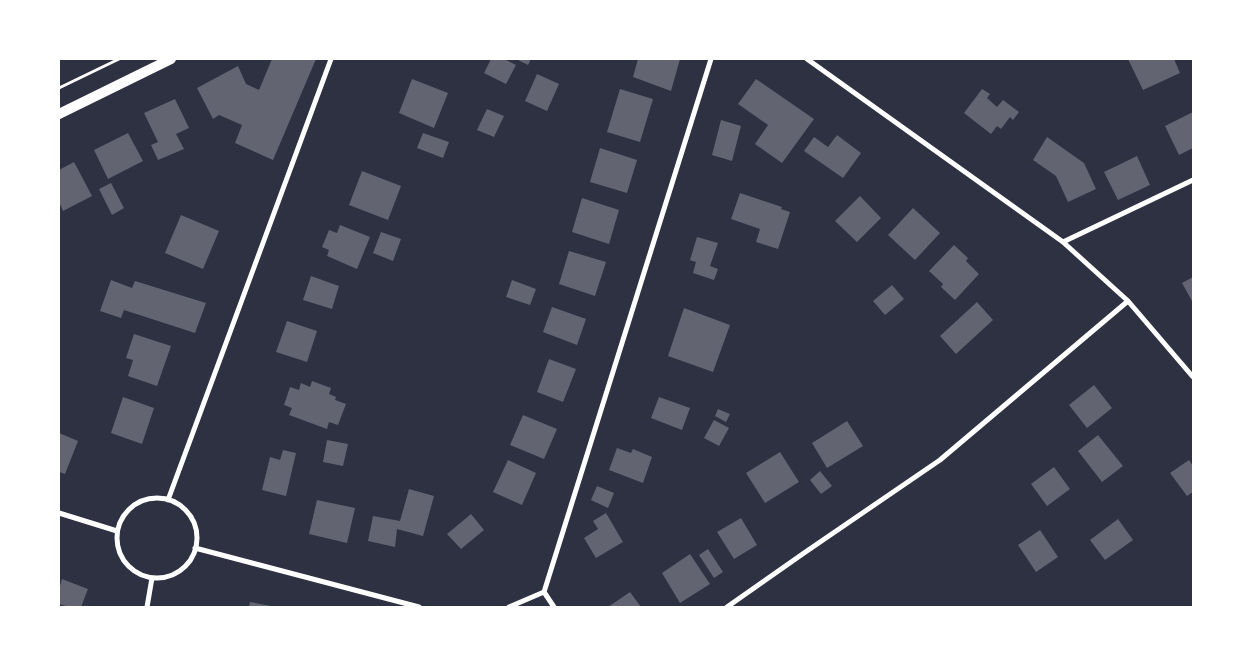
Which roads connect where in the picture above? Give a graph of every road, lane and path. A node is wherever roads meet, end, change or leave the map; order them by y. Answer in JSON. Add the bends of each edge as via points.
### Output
{"nodes":[{"id":1,"x":119,"y":59,"type":"edge"},
{"id":2,"x":171,"y":59,"type":"edge"},
{"id":3,"x":331,"y":59,"type":"edge"},
{"id":4,"x":711,"y":59,"type":"edge"},
{"id":5,"x":807,"y":59,"type":"edge"},
{"id":6,"x":59,"y":88,"type":"edge"},
{"id":7,"x":59,"y":114,"type":"edge"},
{"id":8,"x":1193,"y":180,"type":"edge"},
{"id":9,"x":1063,"y":242,"type":"junction"},
{"id":10,"x":1128,"y":301,"type":"junction"},
{"id":11,"x":1193,"y":377,"type":"edge"},
{"id":12,"x":168,"y":500,"type":"junction"},
{"id":13,"x":59,"y":513,"type":"edge"},
{"id":14,"x":117,"y":531,"type":"junction"},
{"id":15,"x":196,"y":548,"type":"junction"},
{"id":16,"x":152,"y":578,"type":"junction"},
{"id":17,"x":544,"y":592,"type":"junction"},
{"id":18,"x":147,"y":607,"type":"edge"},
{"id":19,"x":419,"y":607,"type":"edge"},
{"id":20,"x":509,"y":607,"type":"edge"},
{"id":21,"x":554,"y":607,"type":"edge"},
{"id":22,"x":727,"y":607,"type":"edge"}],
"edges":[{"from":1,"to":6,"type":"path"},
{"from":2,"to":7,"type":"main road"},
{"from":3,"to":12,"type":"street"},
{"from":4,"to":17,"type":"street"},
{"from":5,"to":9,"type":"street"},
{"from":8,"to":9,"type":"street"},
{"from":9,"to":10,"type":"street"},
{"from":10,"to":11,"type":"street"},
{"from":10,"to":22,"type":"street","via":[[940,460]]},
{"from":12,"to":14,"type":"street","via":[[151,498],[136,504],[124,515]]},
{"from":12,"to":15,"type":"street","via":[[182,507],[191,518]]},
{"from":13,"to":14,"type":"street"},
{"from":14,"to":16,"type":"street","via":[[117,547],[124,562],[136,573]]},
{"from":15,"to":16,"type":"street","via":[[190,561],[179,571],[166,577]]},
{"from":15,"to":19,"type":"street"},
{"from":16,"to":18,"type":"street"},
{"from":17,"to":20,"type":"street"},
{"from":17,"to":21,"type":"street"}]}
